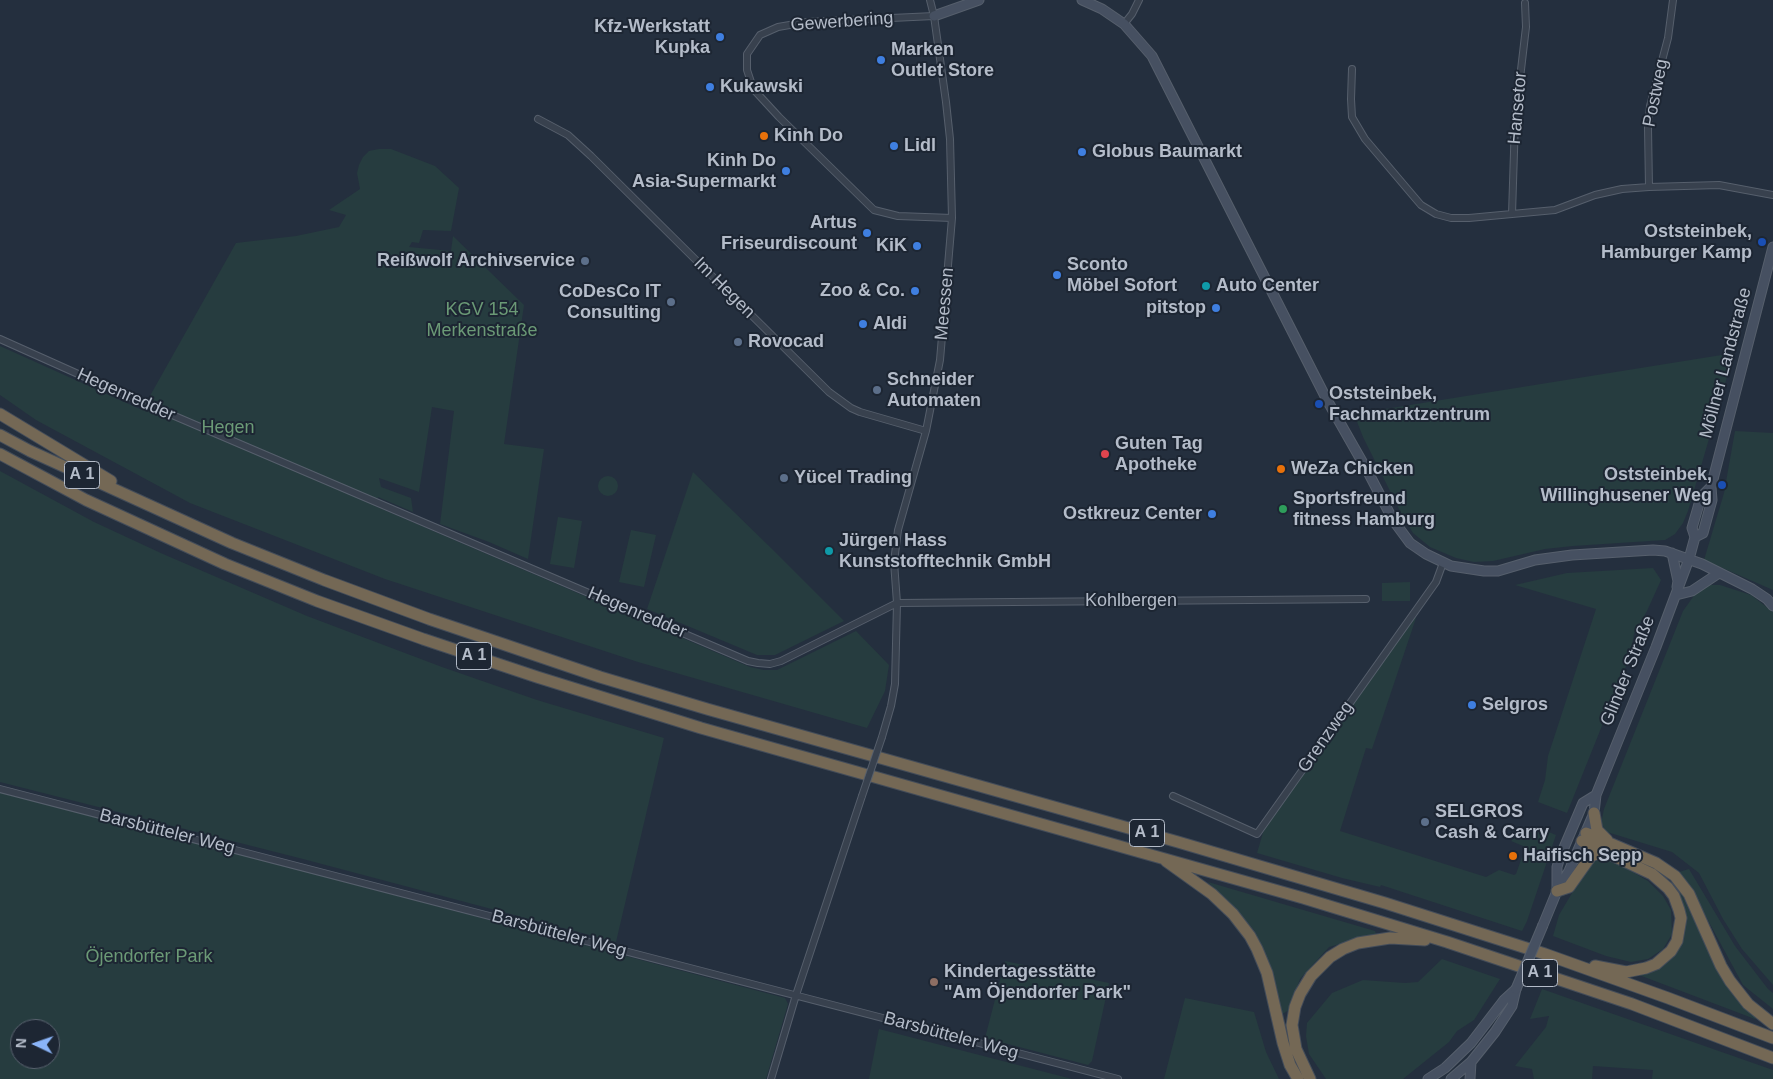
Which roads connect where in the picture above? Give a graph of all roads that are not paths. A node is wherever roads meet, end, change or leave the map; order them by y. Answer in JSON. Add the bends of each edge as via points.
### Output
{"nodes":[{"id":1,"x":930,"y":0,"type":"edge"},
{"id":2,"x":979,"y":0,"type":"edge"},
{"id":3,"x":1082,"y":0,"type":"edge"},
{"id":4,"x":1138,"y":0,"type":"edge"},
{"id":5,"x":1673,"y":0,"type":"edge"},
{"id":6,"x":1525,"y":3,"type":"dead end"},
{"id":7,"x":934,"y":16,"type":"junction"},
{"id":8,"x":1124,"y":24,"type":"junction"},
{"id":9,"x":1352,"y":69,"type":"dead end"},
{"id":10,"x":538,"y":119,"type":"dead end"},
{"id":11,"x":1649,"y":187,"type":"junction"},
{"id":12,"x":1773,"y":195,"type":"edge"},
{"id":13,"x":1512,"y":214,"type":"junction"},
{"id":14,"x":952,"y":218,"type":"junction"},
{"id":15,"x":1773,"y":248,"type":"edge"},
{"id":16,"x":0,"y":339,"type":"edge"},
{"id":17,"x":0,"y":414,"type":"edge"},
{"id":18,"x":926,"y":431,"type":"junction"},
{"id":19,"x":0,"y":435,"type":"edge"},
{"id":20,"x":0,"y":454,"type":"edge"},
{"id":21,"x":164,"y":513,"type":"junction"},
{"id":22,"x":1672,"y":553,"type":"junction"},
{"id":23,"x":1689,"y":559,"type":"junction"},
{"id":24,"x":1443,"y":563,"type":"junction"},
{"id":25,"x":1719,"y":573,"type":"junction"},
{"id":26,"x":1676,"y":595,"type":"junction"},
{"id":27,"x":1366,"y":599,"type":"dead end"},
{"id":28,"x":898,"y":603,"type":"junction"},
{"id":29,"x":1773,"y":606,"type":"edge"},
{"id":30,"x":0,"y":789,"type":"edge"},
{"id":31,"x":1596,"y":795,"type":"junction"},
{"id":32,"x":1173,"y":796,"type":"dead end"},
{"id":33,"x":1594,"y":813,"type":"junction"},
{"id":34,"x":1571,"y":831,"type":"junction"},
{"id":35,"x":1584,"y":837,"type":"junction"},
{"id":36,"x":1608,"y":848,"type":"junction"},
{"id":37,"x":1158,"y":856,"type":"junction"},
{"id":38,"x":1557,"y":891,"type":"junction"},
{"id":39,"x":1447,"y":942,"type":"junction"},
{"id":40,"x":1561,"y":960,"type":"junction"},
{"id":41,"x":1516,"y":989,"type":"junction"},
{"id":42,"x":796,"y":995,"type":"junction"},
{"id":43,"x":1773,"y":1024,"type":"edge"},
{"id":44,"x":1773,"y":1038,"type":"edge"},
{"id":45,"x":1773,"y":1058,"type":"edge"},
{"id":46,"x":1470,"y":1062,"type":"junction"},
{"id":47,"x":1445,"y":1068,"type":"junction"},
{"id":48,"x":772,"y":1079,"type":"edge"},
{"id":49,"x":1118,"y":1079,"type":"edge"},
{"id":50,"x":1298,"y":1079,"type":"edge"},
{"id":51,"x":1310,"y":1079,"type":"edge"},
{"id":52,"x":1428,"y":1079,"type":"edge"},
{"id":53,"x":1454,"y":1079,"type":"edge"},
{"id":54,"x":1470,"y":1079,"type":"edge"}],
"edges":[{"from":1,"to":7,"type":"street","name":"Meessen"},
{"from":2,"to":7,"type":"street"},
{"from":3,"to":8,"type":"street"},
{"from":4,"to":8,"type":"street"},
{"from":5,"to":11,"type":"street","name":"Postweg","via":[[1668,38],[1650,106]]},
{"from":6,"to":13,"type":"street","name":"Hansetor","via":[[1526,28],[1515,121]]},
{"from":7,"to":14,"type":"street","name":"Meessen","via":[[950,139]]},
{"from":7,"to":14,"type":"street","name":"Gewerbering","via":[[807,22],[778,27],[760,35],[747,54],[747,70],[752,88],[874,210],[898,216]]},
{"from":8,"to":24,"type":"street","via":[[1160,70],[1302,350],[1393,520],[1410,542]]},
{"from":9,"to":13,"type":"street","via":[[1352,118],[1365,139],[1421,205],[1451,218]]},
{"from":10,"to":18,"type":"street","name":"Im Hegen","via":[[568,135],[591,156],[829,392],[860,412]]},
{"from":11,"to":12,"type":"street","via":[[1719,184]]},
{"from":11,"to":13,"type":"street","via":[[1595,195],[1555,210]]},
{"from":14,"to":18,"type":"street","name":"Meessen","via":[[941,354]]},
{"from":15,"to":23,"type":"street","name":"Möllner Landstraße","via":[[1711,487],[1701,497],[1692,528],[1695,538]]},
{"from":16,"to":28,"type":"street","name":"Hegenredder","via":[[116,392],[748,661],[770,664],[781,661]]},
{"from":17,"to":21,"type":"highway"},
{"from":18,"to":28,"type":"street","name":"Meessen","via":[[898,530],[894,562]]},
{"from":19,"to":21,"type":"highway","number":"A 1"},
{"from":20,"to":37,"type":"highway","number":"A 1","via":[[86,500],[216,560],[423,639],[701,728]]},
{"from":21,"to":40,"type":"highway","number":"A 1","via":[[324,580],[600,676],[1330,886]]},
{"from":22,"to":23,"type":"street"},
{"from":22,"to":24,"type":"street","via":[[1653,550],[1572,555],[1535,560],[1498,571],[1460,568]]},
{"from":22,"to":26,"type":"street","via":[[1678,581]]},
{"from":23,"to":25,"type":"street"},
{"from":23,"to":26,"type":"street","name":"Glinder Straße"},
{"from":24,"to":32,"type":"street","name":"Grenzweg","via":[[1436,582],[1257,834]]},
{"from":25,"to":26,"type":"street","via":[[1692,591]]},
{"from":25,"to":29,"type":"street","via":[[1760,594]]},
{"from":26,"to":31,"type":"street","name":"Glinder Straße"},
{"from":27,"to":28,"type":"street","name":"Kohlbergen"},
{"from":28,"to":42,"type":"street","bridge":true,"via":[[897,655],[891,706]]},
{"from":30,"to":42,"type":"street","name":"Barsbütteler Weg"},
{"from":31,"to":33,"type":"street","name":"Glinder Straße"},
{"from":31,"to":34,"type":"street","name":"Glinder Straße","via":[[1583,803]]},
{"from":33,"to":35,"type":"street","name":"Glinder Straße"},
{"from":33,"to":36,"type":"highway","via":[[1597,830]]},
{"from":34,"to":35,"type":"street"},
{"from":34,"to":38,"type":"street","name":"Glinder Straße","via":[[1557,867]]},
{"from":35,"to":36,"type":"highway"},
{"from":35,"to":38,"type":"street","name":"Glinder Straße"},
{"from":36,"to":38,"type":"highway","via":[[1591,856],[1569,887]]},
{"from":36,"to":40,"type":"highway","via":[[1645,870],[1674,896],[1679,910],[1677,941],[1664,958],[1633,971]]},
{"from":36,"to":43,"type":"highway","via":[[1665,867],[1682,884],[1730,981],[1748,1004]]},
{"from":37,"to":39,"type":"highway","number":"A 1"},
{"from":37,"to":50,"type":"highway","via":[[1212,894],[1250,936],[1267,973],[1283,1043]]},
{"from":38,"to":41,"type":"street","name":"Glinder Straße","bridge":true},
{"from":39,"to":45,"type":"highway","number":"A 1","via":[[1632,1004]]},
{"from":39,"to":51,"type":"highway","via":[[1374,939],[1343,949],[1319,966],[1300,994],[1292,1025],[1296,1049]]},
{"from":40,"to":44,"type":"highway","number":"A 1"},
{"from":41,"to":46,"type":"street","name":"Glinder Straße","via":[[1512,1006]]},
{"from":41,"to":47,"type":"street","name":"Glinder Straße","via":[[1471,1043]]},
{"from":42,"to":48,"type":"street"},
{"from":42,"to":49,"type":"street","name":"Barsbütteler Weg"},
{"from":46,"to":53,"type":"street","name":"Glinder Straße"},
{"from":46,"to":54,"type":"street"},
{"from":47,"to":52,"type":"street","name":"Glinder Straße"},
{"from":47,"to":53,"type":"street"}]}
